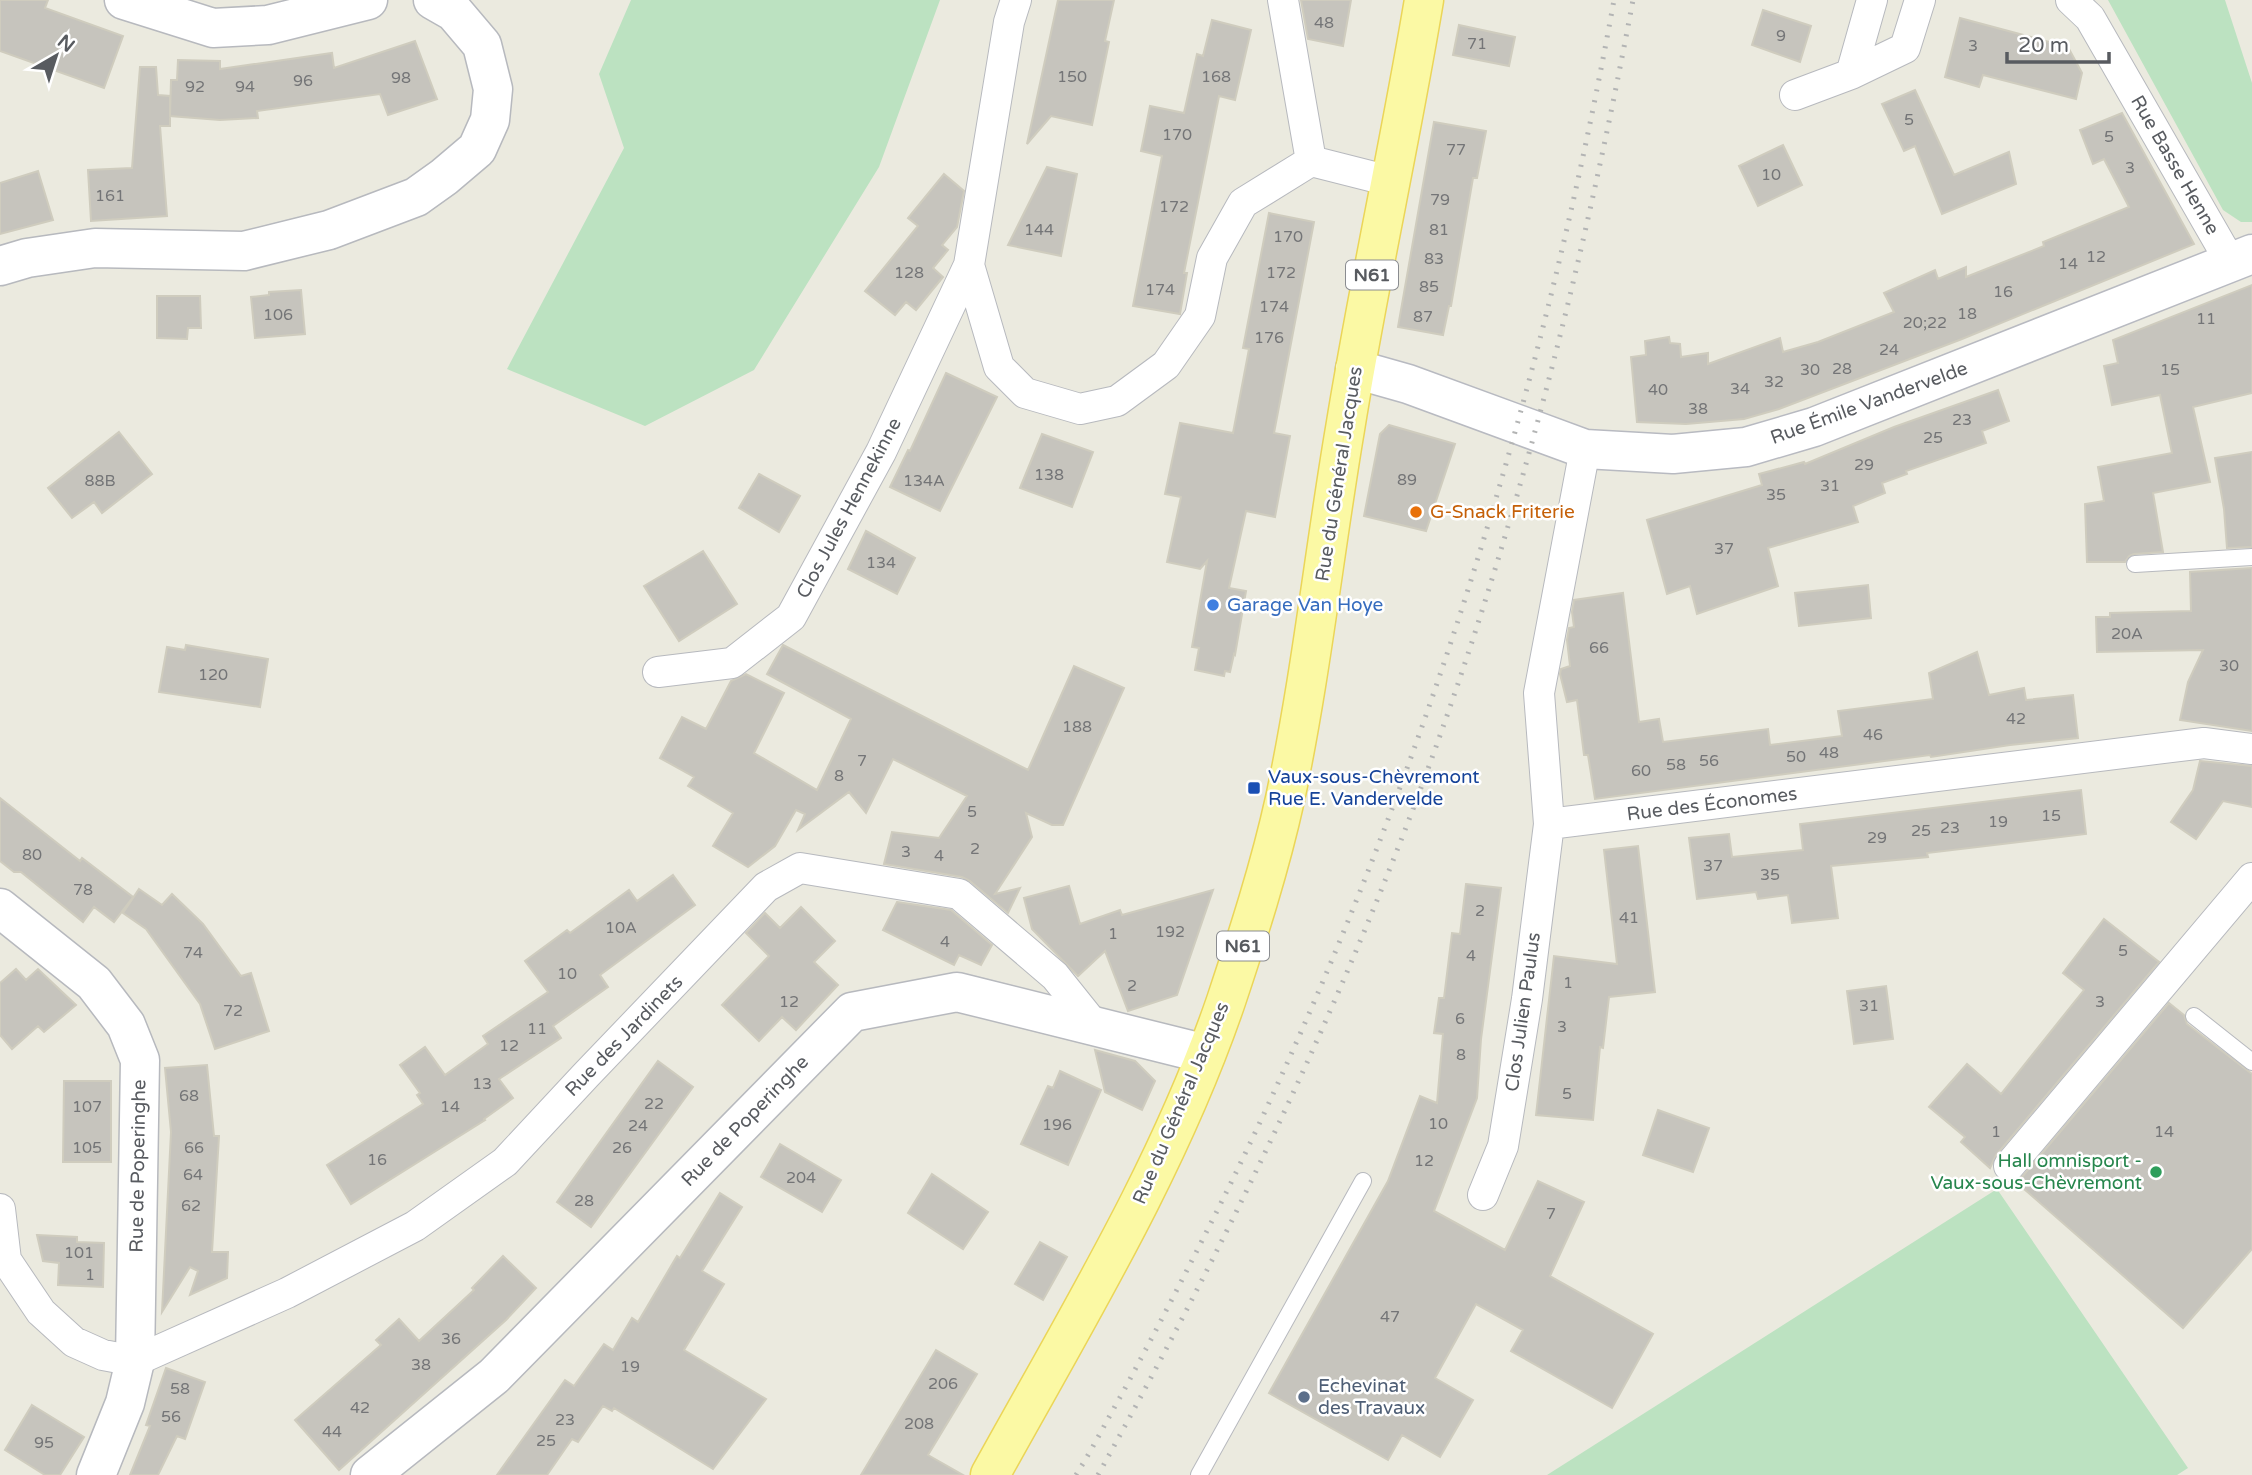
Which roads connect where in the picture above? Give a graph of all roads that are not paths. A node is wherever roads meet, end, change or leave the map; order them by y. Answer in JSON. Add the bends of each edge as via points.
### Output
{"nodes":[{"id":1,"x":124,"y":0,"type":"edge"},
{"id":2,"x":368,"y":0,"type":"edge"},
{"id":3,"x":1016,"y":0,"type":"edge"},
{"id":4,"x":1283,"y":0,"type":"edge"},
{"id":5,"x":1423,"y":0,"type":"edge"},
{"id":6,"x":1872,"y":0,"type":"edge"},
{"id":7,"x":1920,"y":0,"type":"edge"},
{"id":8,"x":2071,"y":0,"type":"edge"},
{"id":9,"x":448,"y":4,"type":"edge"},
{"id":10,"x":1851,"y":74,"type":"junction"},
{"id":11,"x":1795,"y":95,"type":"dead end"},
{"id":12,"x":1311,"y":161,"type":"junction"},
{"id":13,"x":1390,"y":181,"type":"junction"},
{"id":14,"x":2242,"y":259,"type":"edge"},
{"id":15,"x":969,"y":265,"type":"junction"},
{"id":16,"x":0,"y":266,"type":"edge"},
{"id":17,"x":1354,"y":369,"type":"junction"},
{"id":18,"x":1585,"y":449,"type":"junction"},
{"id":19,"x":2252,"y":557,"type":"edge"},
{"id":20,"x":2135,"y":564,"type":"dead end"},
{"id":21,"x":658,"y":672,"type":"dead end"},
{"id":22,"x":2252,"y":749,"type":"edge"},
{"id":23,"x":1549,"y":824,"type":"junction"},
{"id":24,"x":2252,"y":878,"type":"edge"},
{"id":25,"x":0,"y":908,"type":"edge"},
{"id":26,"x":2194,"y":1016,"type":"dead end"},
{"id":27,"x":1095,"y":1026,"type":"junction"},
{"id":28,"x":1206,"y":1054,"type":"junction"},
{"id":29,"x":2252,"y":1062,"type":"edge"},
{"id":30,"x":2009,"y":1166,"type":"dead end"},
{"id":31,"x":1363,"y":1181,"type":"dead end"},
{"id":32,"x":1483,"y":1195,"type":"dead end"},
{"id":33,"x":0,"y":1209,"type":"edge"},
{"id":34,"x":3,"y":1264,"type":"edge"},
{"id":35,"x":135,"y":1362,"type":"junction"},
{"id":36,"x":96,"y":1475,"type":"edge"},
{"id":37,"x":369,"y":1475,"type":"edge"},
{"id":38,"x":990,"y":1475,"type":"edge"},
{"id":39,"x":1199,"y":1475,"type":"edge"}],
"edges":[{"from":1,"to":2,"type":"street","via":[[213,28],[268,25]]},
{"from":3,"to":15,"type":"street","name":"Clos Jules Hennekinne"},
{"from":4,"to":12,"type":"street"},
{"from":5,"to":13,"type":"main road","name":"Rue du Général Jacques","number":"N61"},
{"from":6,"to":10,"type":"street"},
{"from":7,"to":10,"type":"street","via":[[1905,48]]},
{"from":8,"to":14,"type":"street","name":"Rue Basse Henne","via":[[2090,18]]},
{"from":9,"to":16,"type":"street","via":[[482,45],[493,89],[490,120],[477,149],[416,197],[329,230],[244,251],[95,248]]},
{"from":10,"to":11,"type":"street"},
{"from":12,"to":13,"type":"street"},
{"from":12,"to":15,"type":"street","name":"Clos Jules Hennekinne","via":[[1243,203],[1212,258],[1200,316],[1166,365],[1117,401],[1080,409],[1025,393],[999,368]]},
{"from":13,"to":17,"type":"main road","name":"Rue du Général Jacques","number":"N61"},
{"from":14,"to":18,"type":"street","name":"Rue Émile Vandervelde","via":[[1814,427],[1746,447],[1673,454]]},
{"from":15,"to":21,"type":"street","name":"Clos Jules Hennekinne","via":[[881,452],[791,617],[732,663]]},
{"from":17,"to":18,"type":"street","name":"Rue Émile Vandervelde"},
{"from":17,"to":28,"type":"main road","name":"Rue du Général Jacques","number":"N61","via":[[1319,614],[1284,800],[1262,888]]},
{"from":18,"to":23,"type":"street","via":[[1539,693]]},
{"from":19,"to":20,"type":"lane"},
{"from":22,"to":23,"type":"street","name":"Rue des Économes","via":[[2204,743]]},
{"from":23,"to":32,"type":"street","name":"Clos Julien Paulus","via":[[1503,1146]]},
{"from":24,"to":30,"type":"street"},
{"from":25,"to":35,"type":"street","name":"Rue de Poperinghe","via":[[94,983],[126,1025],[140,1060]]},
{"from":26,"to":29,"type":"lane"},
{"from":27,"to":28,"type":"street","name":"Rue de Poperinghe"},
{"from":27,"to":35,"type":"street","name":"Rue des Jardinets","via":[[1055,976],[960,894],[800,868],[766,887],[505,1163],[415,1226],[287,1293]]},
{"from":27,"to":37,"type":"street","name":"Rue de Poperinghe","via":[[957,992],[852,1012],[495,1376]]},
{"from":28,"to":38,"type":"main road","name":"Rue du Général Jacques","number":"N61","via":[[1157,1167]]},
{"from":31,"to":39,"type":"lane"},
{"from":33,"to":34,"type":"street"},
{"from":34,"to":35,"type":"street","via":[[41,1312],[74,1342]]},
{"from":35,"to":36,"type":"street","name":"Rue de Poperinghe","via":[[125,1403]]}]}
